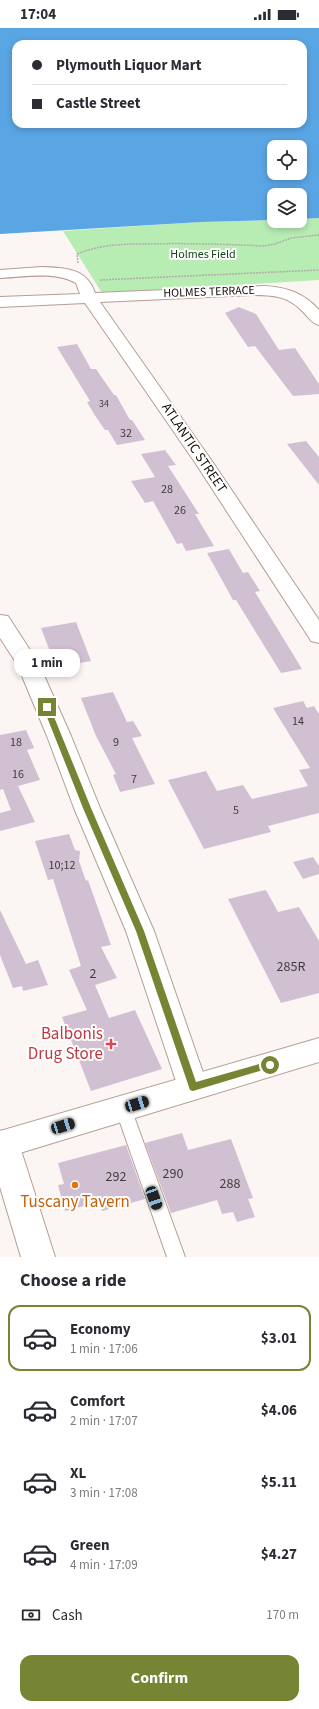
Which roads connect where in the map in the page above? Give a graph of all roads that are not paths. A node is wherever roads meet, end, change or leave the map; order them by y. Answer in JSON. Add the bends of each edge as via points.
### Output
{"nodes":[{"id":1,"x":0,"y":274,"type":"edge"},
{"id":2,"x":89,"y":297,"type":"junction"},
{"id":3,"x":0,"y":302,"type":"edge"},
{"id":4,"x":317,"y":315,"type":"edge"},
{"id":5,"x":0,"y":621,"type":"edge"},
{"id":6,"x":319,"y":636,"type":"edge"},
{"id":7,"x":319,"y":1050,"type":"edge"},
{"id":8,"x":193,"y":1087,"type":"junction"},
{"id":9,"x":123,"y":1108,"type":"junction"},
{"id":10,"x":1,"y":1145,"type":"edge"},
{"id":11,"x":38,"y":1257,"type":"edge"},
{"id":12,"x":176,"y":1257,"type":"edge"}],
"edges":[{"from":1,"to":2,"type":"street","name":"ATLANTIC STREET","via":[[73,275],[86,286]]},
{"from":2,"to":3,"type":"street","name":"HOLMES TERRACE"},
{"from":2,"to":4,"type":"street","name":"HOLMES TERRACE","via":[[272,290],[293,295]]},
{"from":2,"to":6,"type":"street","name":"ATLANTIC STREET","via":[[205,464]]},
{"from":5,"to":8,"type":"street","via":[[28,664],[140,931]]},
{"from":7,"to":8,"type":"street"},
{"from":8,"to":9,"type":"street"},
{"from":9,"to":10,"type":"street"},
{"from":9,"to":12,"type":"lane"},
{"from":10,"to":11,"type":"street"}]}
